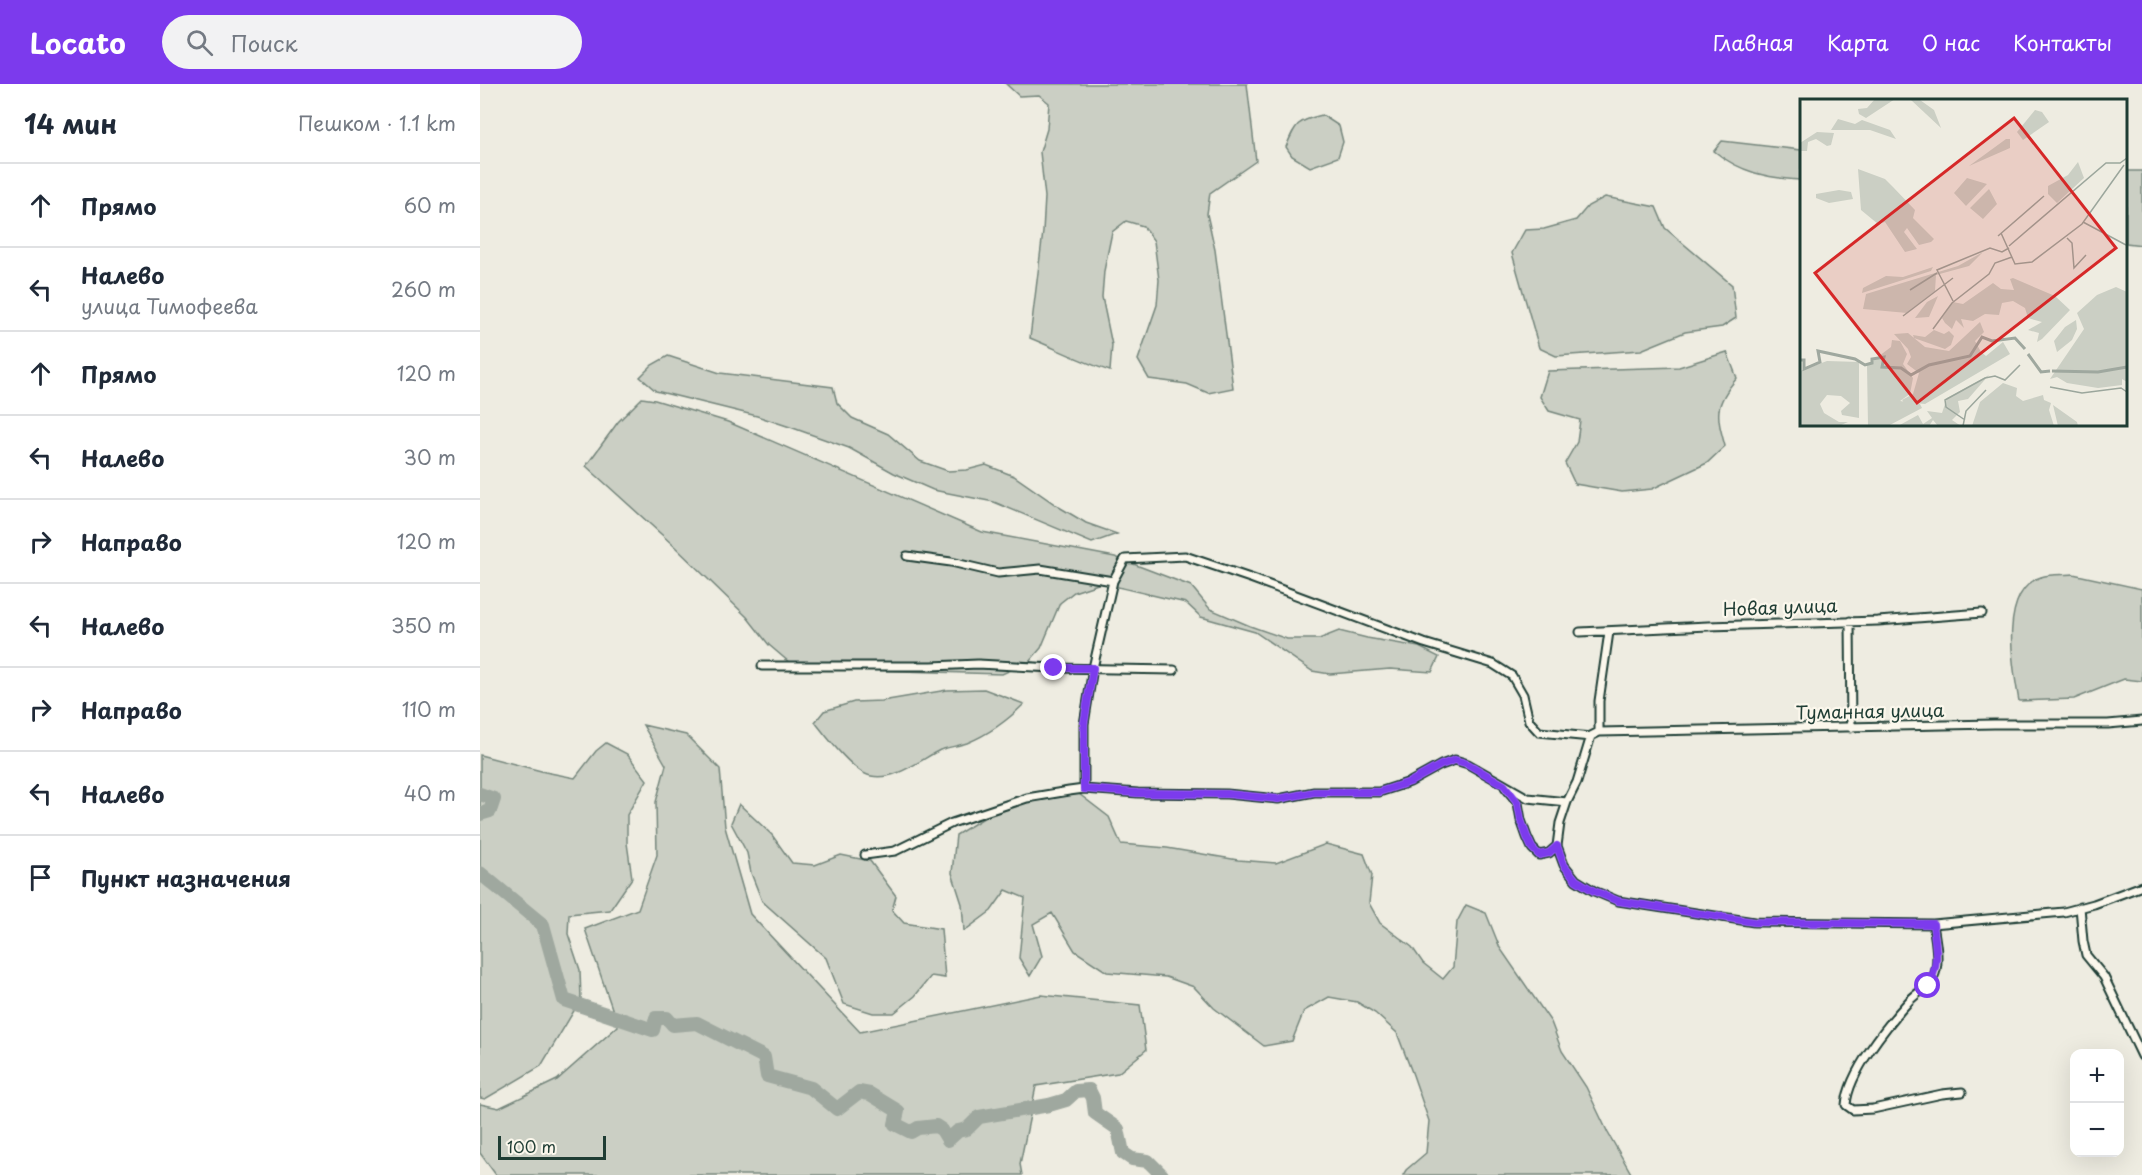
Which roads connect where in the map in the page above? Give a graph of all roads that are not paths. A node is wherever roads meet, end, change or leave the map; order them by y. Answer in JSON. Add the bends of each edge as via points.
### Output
{"nodes":[{"id":1,"x":907,"y":556,"type":"dead end"},
{"id":2,"x":1113,"y":581,"type":"junction"},
{"id":3,"x":1982,"y":613,"type":"dead end"},
{"id":4,"x":1850,"y":621,"type":"junction"},
{"id":5,"x":1580,"y":632,"type":"dead end"},
{"id":6,"x":1609,"y":632,"type":"junction"},
{"id":7,"x":762,"y":666,"type":"dead end"},
{"id":8,"x":1093,"y":668,"type":"junction"},
{"id":9,"x":1174,"y":670,"type":"dead end"},
{"id":10,"x":2142,"y":721,"type":"edge"},
{"id":11,"x":1851,"y":728,"type":"junction"},
{"id":12,"x":1599,"y":732,"type":"junction"},
{"id":13,"x":1591,"y":737,"type":"junction"},
{"id":14,"x":1504,"y":785,"type":"junction"},
{"id":15,"x":1084,"y":789,"type":"junction"},
{"id":16,"x":1567,"y":802,"type":"junction"},
{"id":17,"x":1557,"y":846,"type":"junction"},
{"id":18,"x":865,"y":855,"type":"dead end"},
{"id":19,"x":2142,"y":886,"type":"edge"},
{"id":20,"x":2079,"y":908,"type":"junction"},
{"id":21,"x":1933,"y":924,"type":"junction"},
{"id":22,"x":2142,"y":1056,"type":"edge"},
{"id":23,"x":1962,"y":1092,"type":"dead end"}],
"edges":[{"from":1,"to":2,"type":"street","via":[[998,573],[1040,569]]},
{"from":2,"to":8,"type":"street"},
{"from":2,"to":13,"type":"street","via":[[1125,559],[1185,556],[1424,643],[1493,664],[1512,676],[1523,695],[1529,721],[1539,732]]},
{"from":3,"to":4,"type":"street","name":"Новая улица"},
{"from":4,"to":6,"type":"street","name":"Новая улица"},
{"from":4,"to":11,"type":"street"},
{"from":5,"to":6,"type":"street","name":"Новая улица"},
{"from":6,"to":12,"type":"street","via":[[1599,700]]},
{"from":7,"to":8,"type":"street","via":[[978,664]]},
{"from":8,"to":9,"type":"street"},
{"from":8,"to":15,"type":"street","via":[[1084,724]]},
{"from":10,"to":11,"type":"street","name":"Туманная улица"},
{"from":11,"to":12,"type":"street","name":"Туманная улица"},
{"from":12,"to":13,"type":"street"},
{"from":13,"to":16,"type":"street"},
{"from":14,"to":15,"type":"street","via":[[1455,760],[1379,792],[1314,792],[1278,799]]},
{"from":14,"to":16,"type":"street","via":[[1528,798]]},
{"from":14,"to":17,"type":"street","via":[[1518,803],[1532,848],[1539,855]]},
{"from":15,"to":18,"type":"street","via":[[1027,798],[952,823],[896,851]]},
{"from":16,"to":17,"type":"street"},
{"from":17,"to":21,"type":"street","via":[[1570,873],[1585,886],[1618,901],[1754,922]]},
{"from":19,"to":20,"type":"street"},
{"from":20,"to":21,"type":"street"},
{"from":20,"to":22,"type":"street","via":[[2086,955],[2104,977]]},
{"from":21,"to":23,"type":"street","via":[[1936,971],[1928,986],[1914,996],[1880,1036],[1846,1094],[1846,1105],[1853,1110],[1873,1109]]}]}
